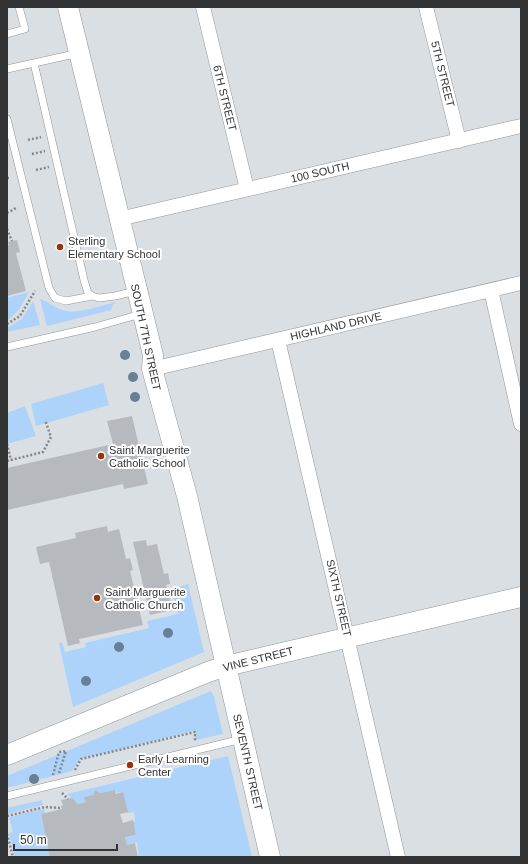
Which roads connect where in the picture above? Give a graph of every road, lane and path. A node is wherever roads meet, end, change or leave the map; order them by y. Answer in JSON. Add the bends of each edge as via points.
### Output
{"nodes":[{"id":1,"x":19,"y":7,"type":"edge"},
{"id":2,"x":68,"y":7,"type":"edge"},
{"id":3,"x":203,"y":7,"type":"edge"},
{"id":4,"x":426,"y":7,"type":"edge"},
{"id":5,"x":7,"y":34,"type":"edge"},
{"id":6,"x":79,"y":53,"type":"junction"},
{"id":7,"x":34,"y":63,"type":"junction"},
{"id":8,"x":7,"y":69,"type":"edge"},
{"id":9,"x":7,"y":119,"type":"edge"},
{"id":10,"x":521,"y":126,"type":"edge"},
{"id":11,"x":459,"y":140,"type":"junction"},
{"id":12,"x":247,"y":188,"type":"junction"},
{"id":13,"x":16,"y":208,"type":"dead end"},
{"id":14,"x":7,"y":213,"type":"edge"},
{"id":15,"x":119,"y":219,"type":"junction"},
{"id":16,"x":7,"y":229,"type":"edge"},
{"id":17,"x":12,"y":241,"type":"dead end"},
{"id":18,"x":521,"y":283,"type":"edge"},
{"id":19,"x":136,"y":290,"type":"junction"},
{"id":20,"x":491,"y":290,"type":"junction"},
{"id":21,"x":35,"y":291,"type":"dead end"},
{"id":22,"x":92,"y":296,"type":"junction"},
{"id":23,"x":142,"y":314,"type":"junction"},
{"id":24,"x":7,"y":324,"type":"edge"},
{"id":25,"x":278,"y":340,"type":"junction"},
{"id":26,"x":7,"y":347,"type":"edge"},
{"id":27,"x":152,"y":369,"type":"junction"},
{"id":28,"x":45,"y":420,"type":"dead end"},
{"id":29,"x":521,"y":424,"type":"edge"},
{"id":30,"x":7,"y":444,"type":"edge"},
{"id":31,"x":11,"y":460,"type":"junction"},
{"id":32,"x":7,"y":461,"type":"edge"},
{"id":33,"x":521,"y":597,"type":"edge"},
{"id":34,"x":348,"y":637,"type":"junction"},
{"id":35,"x":226,"y":666,"type":"junction"},
{"id":36,"x":242,"y":738,"type":"junction"},
{"id":37,"x":201,"y":740,"type":"dead end"},
{"id":38,"x":7,"y":755,"type":"edge"},
{"id":39,"x":73,"y":772,"type":"dead end"},
{"id":40,"x":66,"y":774,"type":"dead end"},
{"id":41,"x":58,"y":776,"type":"junction"},
{"id":42,"x":60,"y":791,"type":"dead end"},
{"id":43,"x":7,"y":796,"type":"edge"},
{"id":44,"x":68,"y":799,"type":"dead end"},
{"id":45,"x":61,"y":808,"type":"dead end"},
{"id":46,"x":7,"y":816,"type":"edge"},
{"id":47,"x":7,"y":834,"type":"edge"},
{"id":48,"x":13,"y":857,"type":"edge"},
{"id":49,"x":270,"y":857,"type":"edge"},
{"id":50,"x":398,"y":857,"type":"edge"}],
"edges":[{"from":1,"to":5,"type":"lane","via":[[25,29]]},
{"from":2,"to":6,"type":"street","name":"SOUTH 7TH STREET"},
{"from":3,"to":12,"type":"street","name":"6TH STREET"},
{"from":4,"to":11,"type":"street","name":"5TH STREET"},
{"from":6,"to":7,"type":"lane"},
{"from":6,"to":15,"type":"street","name":"SOUTH 7TH STREET"},
{"from":7,"to":8,"type":"lane"},
{"from":7,"to":22,"type":"lane","via":[[84,280],[88,293]]},
{"from":9,"to":22,"type":"lane","via":[[49,288],[55,298],[66,301]]},
{"from":10,"to":11,"type":"street","name":"100 SOUTH"},
{"from":11,"to":12,"type":"street","name":"100 SOUTH"},
{"from":12,"to":15,"type":"street","name":"100 SOUTH"},
{"from":13,"to":14,"type":"path"},
{"from":15,"to":19,"type":"street","name":"SOUTH 7TH STREET"},
{"from":16,"to":17,"type":"path"},
{"from":18,"to":20,"type":"street","name":"HIGHLAND DRIVE"},
{"from":19,"to":22,"type":"lane","via":[[115,296]]},
{"from":19,"to":23,"type":"street","name":"SOUTH 7TH STREET"},
{"from":20,"to":25,"type":"street","name":"HIGHLAND DRIVE"},
{"from":20,"to":29,"type":"street"},
{"from":21,"to":24,"type":"path","via":[[20,316]]},
{"from":23,"to":26,"type":"lane"},
{"from":23,"to":27,"type":"street","name":"SOUTH 7TH STREET","via":[[152,355]]},
{"from":25,"to":27,"type":"street","name":"HIGHLAND DRIVE"},
{"from":25,"to":34,"type":"street","name":"SIXTH STREET"},
{"from":27,"to":35,"type":"street","name":"SOUTH 7TH STREET","via":[[187,496]]},
{"from":28,"to":31,"type":"path","via":[[51,437],[43,452]]},
{"from":30,"to":31,"type":"path"},
{"from":31,"to":32,"type":"path"},
{"from":33,"to":34,"type":"street","name":"VINE STREET"},
{"from":34,"to":35,"type":"street","name":"VINE STREET"},
{"from":34,"to":50,"type":"street","name":"SIXTH STREET"},
{"from":35,"to":36,"type":"street","name":"SEVENTH STREET"},
{"from":35,"to":38,"type":"street","name":"VINE STREET"},
{"from":36,"to":43,"type":"lane"},
{"from":36,"to":49,"type":"street","name":"SEVENTH STREET"},
{"from":37,"to":39,"type":"path","via":[[195,742],[195,732],[82,759]]},
{"from":40,"to":41,"type":"path"},
{"from":41,"to":41,"type":"path","via":[[52,778],[59,752],[66,752]]},
{"from":42,"to":44,"type":"path"},
{"from":45,"to":46,"type":"path","via":[[45,807]]},
{"from":47,"to":48,"type":"path"}]}
